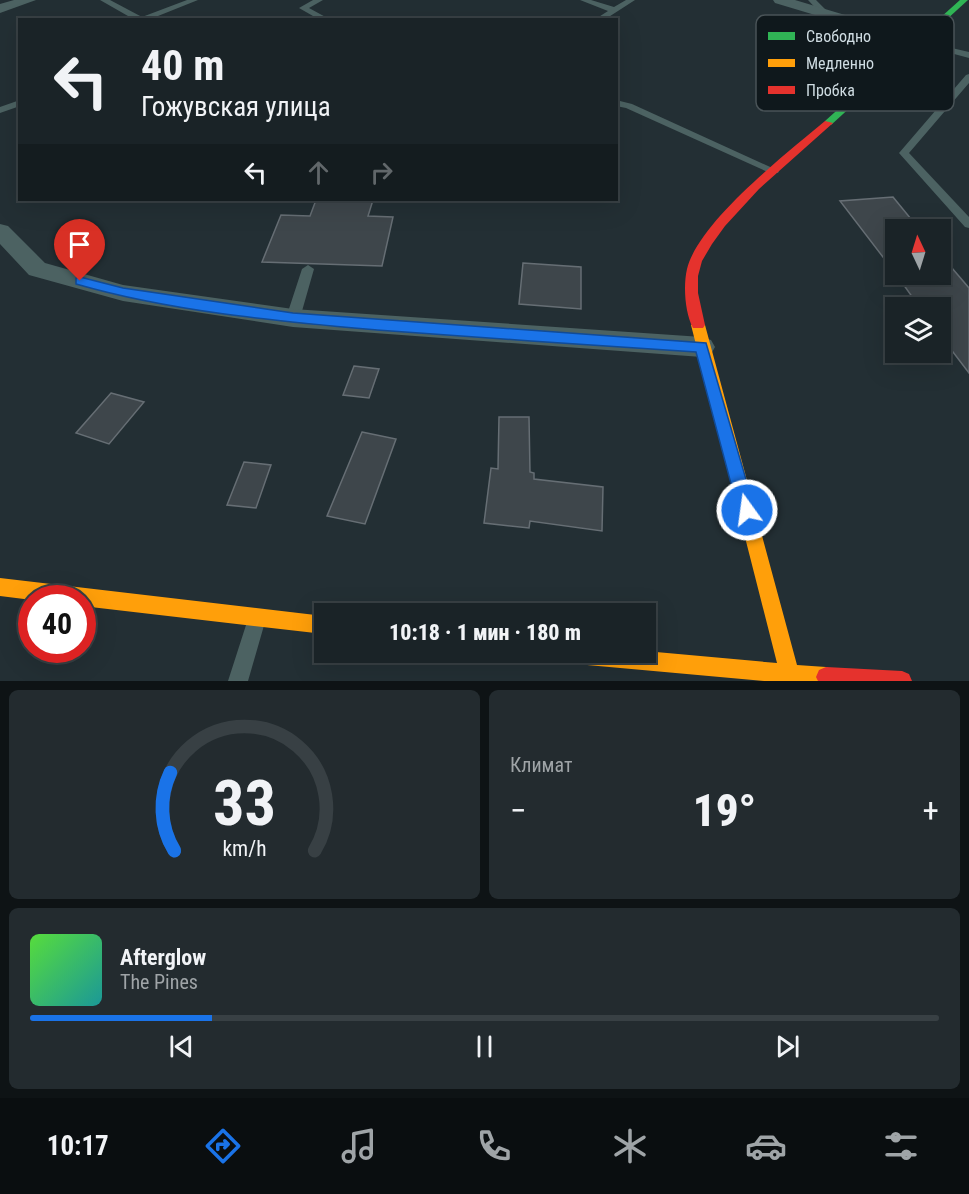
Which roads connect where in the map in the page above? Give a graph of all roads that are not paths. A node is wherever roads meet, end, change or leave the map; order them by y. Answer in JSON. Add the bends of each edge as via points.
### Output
{"nodes":[{"id":1,"x":29,"y":0,"type":"edge"},
{"id":2,"x":104,"y":0,"type":"edge"},
{"id":3,"x":194,"y":0,"type":"edge"},
{"id":4,"x":319,"y":0,"type":"edge"},
{"id":5,"x":584,"y":0,"type":"edge"},
{"id":6,"x":631,"y":0,"type":"edge"},
{"id":7,"x":780,"y":0,"type":"edge"},
{"id":8,"x":812,"y":0,"type":"edge"},
{"id":9,"x":964,"y":0,"type":"edge"},
{"id":10,"x":0,"y":9,"type":"edge"},
{"id":11,"x":614,"y":10,"type":"junction"},
{"id":12,"x":824,"y":12,"type":"junction"},
{"id":13,"x":834,"y":15,"type":"edge"},
{"id":14,"x":948,"y":15,"type":"edge"},
{"id":15,"x":138,"y":18,"type":"edge"},
{"id":16,"x":143,"y":18,"type":"edge"},
{"id":17,"x":323,"y":18,"type":"edge"},
{"id":18,"x":601,"y":18,"type":"edge"},
{"id":19,"x":954,"y":51,"type":"edge"},
{"id":20,"x":969,"y":55,"type":"edge"},
{"id":21,"x":966,"y":84,"type":"edge"},
{"id":22,"x":954,"y":97,"type":"edge"},
{"id":23,"x":18,"y":104,"type":"edge"},
{"id":24,"x":618,"y":104,"type":"edge"},
{"id":25,"x":0,"y":110,"type":"edge"},
{"id":26,"x":842,"y":111,"type":"edge"},
{"id":27,"x":942,"y":111,"type":"edge"},
{"id":28,"x":774,"y":171,"type":"junction"},
{"id":29,"x":969,"y":224,"type":"edge"},
{"id":30,"x":0,"y":231,"type":"edge"},
{"id":31,"x":308,"y":269,"type":"dead end"},
{"id":32,"x":293,"y":318,"type":"junction"},
{"id":33,"x":702,"y":347,"type":"junction"},
{"id":34,"x":0,"y":587,"type":"edge"},
{"id":35,"x":257,"y":617,"type":"junction"},
{"id":36,"x":314,"y":624,"type":"edge"},
{"id":37,"x":654,"y":663,"type":"edge"},
{"id":38,"x":790,"y":678,"type":"edge"},
{"id":39,"x":238,"y":681,"type":"edge"},
{"id":40,"x":902,"y":681,"type":"edge"}],
"edges":[{"from":1,"to":10,"type":"street"},
{"from":2,"to":15,"type":"lane"},
{"from":3,"to":16,"type":"lane"},
{"from":4,"to":17,"type":"lane","via":[[303,8]]},
{"from":5,"to":11,"type":"lane"},
{"from":6,"to":11,"type":"lane"},
{"from":7,"to":12,"type":"street"},
{"from":8,"to":12,"type":"lane"},
{"from":9,"to":14,"type":"street"},
{"from":11,"to":18,"type":"lane"},
{"from":12,"to":13,"type":"street"},
{"from":19,"to":20,"type":"lane"},
{"from":21,"to":22,"type":"lane"},
{"from":23,"to":25,"type":"lane"},
{"from":24,"to":28,"type":"lane"},
{"from":26,"to":28,"type":"street"},
{"from":27,"to":29,"type":"lane","via":[[904,153]]},
{"from":28,"to":33,"type":"street","via":[[718,227],[695,263],[692,294]]},
{"from":30,"to":32,"type":"street","via":[[37,269],[123,293]]},
{"from":31,"to":32,"type":"lane"},
{"from":32,"to":33,"type":"street"},
{"from":33,"to":38,"type":"street"},
{"from":34,"to":35,"type":"street"},
{"from":35,"to":36,"type":"street"},
{"from":35,"to":39,"type":"lane"},
{"from":37,"to":38,"type":"street"},
{"from":38,"to":40,"type":"street"}]}
